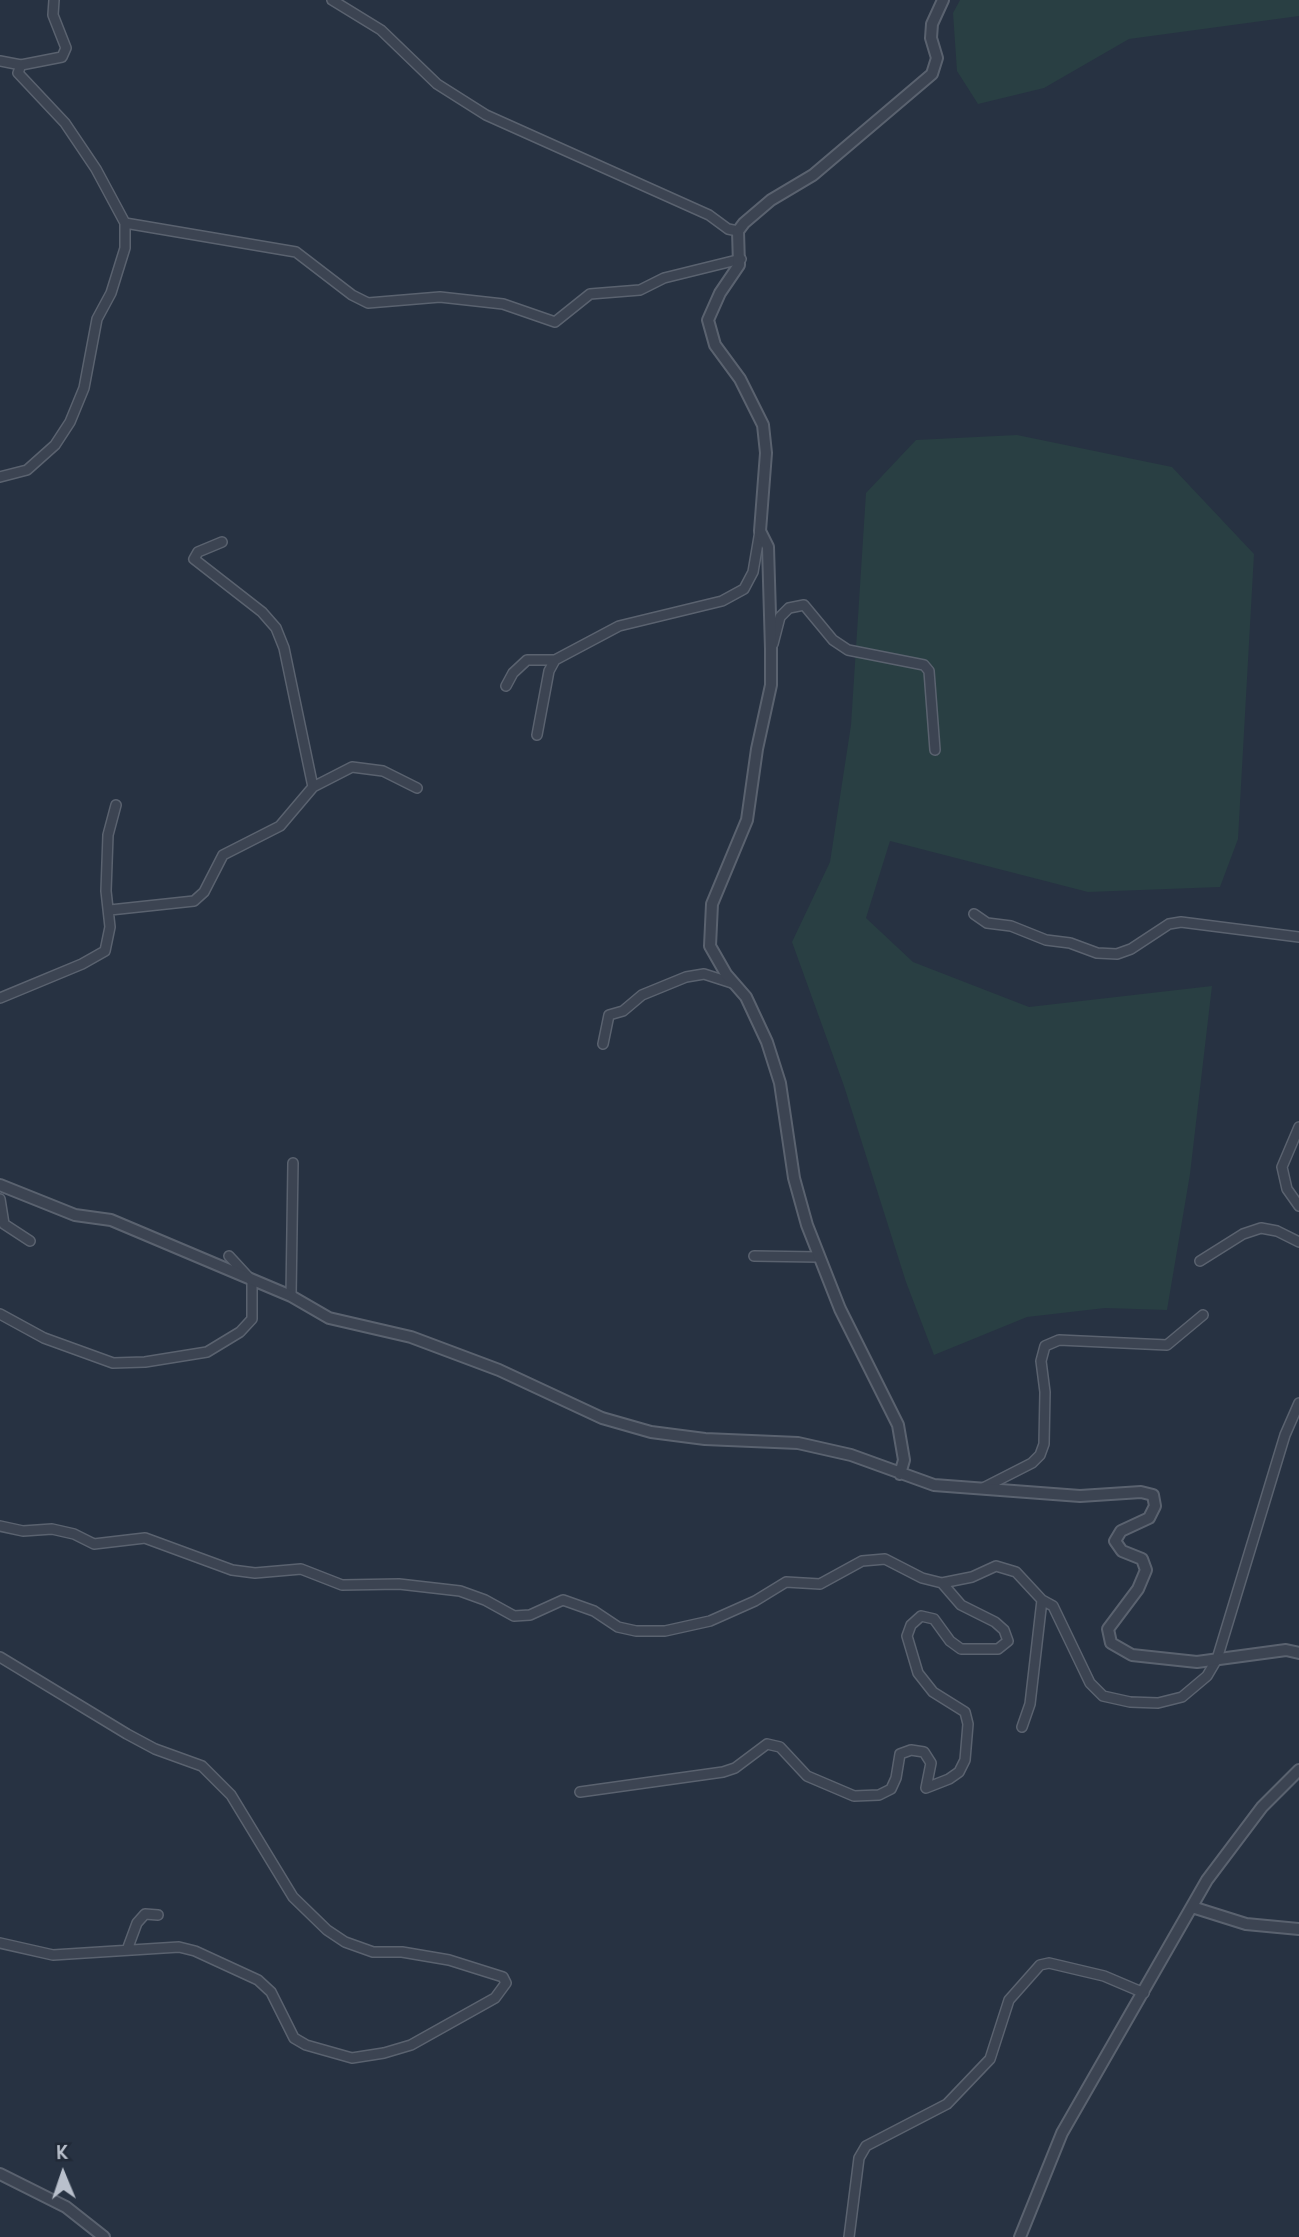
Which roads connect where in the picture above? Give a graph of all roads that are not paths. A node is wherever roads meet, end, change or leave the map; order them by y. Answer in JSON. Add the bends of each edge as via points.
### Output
{"nodes":[{"id":1,"x":54,"y":0,"type":"edge"},
{"id":2,"x":332,"y":0,"type":"edge"},
{"id":3,"x":943,"y":0,"type":"edge"},
{"id":4,"x":0,"y":61,"type":"edge"},
{"id":5,"x":21,"y":65,"type":"junction"},
{"id":6,"x":125,"y":223,"type":"junction"},
{"id":7,"x":738,"y":231,"type":"junction"},
{"id":8,"x":741,"y":259,"type":"junction"},
{"id":9,"x":0,"y":477,"type":"edge"},
{"id":10,"x":760,"y":531,"type":"junction"},
{"id":11,"x":222,"y":542,"type":"dead end"},
{"id":12,"x":771,"y":649,"type":"junction"},
{"id":13,"x":555,"y":660,"type":"junction"},
{"id":14,"x":506,"y":686,"type":"dead end"},
{"id":15,"x":537,"y":735,"type":"dead end"},
{"id":16,"x":935,"y":750,"type":"dead end"},
{"id":17,"x":313,"y":787,"type":"junction"},
{"id":18,"x":417,"y":788,"type":"dead end"},
{"id":19,"x":116,"y":806,"type":"dead end"},
{"id":20,"x":110,"y":910,"type":"junction"},
{"id":21,"x":974,"y":914,"type":"dead end"},
{"id":22,"x":1299,"y":937,"type":"edge"},
{"id":23,"x":737,"y":985,"type":"junction"},
{"id":24,"x":0,"y":998,"type":"edge"},
{"id":25,"x":603,"y":1044,"type":"dead end"},
{"id":26,"x":1299,"y":1127,"type":"edge"},
{"id":27,"x":293,"y":1163,"type":"dead end"},
{"id":28,"x":0,"y":1185,"type":"edge"},
{"id":29,"x":0,"y":1199,"type":"edge"},
{"id":30,"x":1299,"y":1206,"type":"edge"},
{"id":31,"x":30,"y":1241,"type":"dead end"},
{"id":32,"x":1299,"y":1242,"type":"edge"},
{"id":33,"x":229,"y":1256,"type":"dead end"},
{"id":34,"x":754,"y":1256,"type":"dead end"},
{"id":35,"x":818,"y":1257,"type":"junction"},
{"id":36,"x":1200,"y":1261,"type":"dead end"},
{"id":37,"x":252,"y":1281,"type":"junction"},
{"id":38,"x":291,"y":1296,"type":"junction"},
{"id":39,"x":0,"y":1314,"type":"edge"},
{"id":40,"x":1203,"y":1315,"type":"dead end"},
{"id":41,"x":1299,"y":1403,"type":"edge"},
{"id":42,"x":900,"y":1474,"type":"junction"},
{"id":43,"x":983,"y":1488,"type":"junction"},
{"id":44,"x":0,"y":1526,"type":"edge"},
{"id":45,"x":942,"y":1583,"type":"junction"},
{"id":46,"x":1042,"y":1600,"type":"junction"},
{"id":47,"x":1299,"y":1653,"type":"edge"},
{"id":48,"x":0,"y":1657,"type":"edge"},
{"id":49,"x":1217,"y":1659,"type":"junction"},
{"id":50,"x":1023,"y":1727,"type":"dead end"},
{"id":51,"x":1299,"y":1770,"type":"edge"},
{"id":52,"x":580,"y":1792,"type":"dead end"},
{"id":53,"x":1192,"y":1907,"type":"junction"},
{"id":54,"x":158,"y":1915,"type":"dead end"},
{"id":55,"x":1299,"y":1929,"type":"edge"},
{"id":56,"x":0,"y":1943,"type":"edge"},
{"id":57,"x":127,"y":1950,"type":"junction"},
{"id":58,"x":1144,"y":1993,"type":"junction"},
{"id":59,"x":0,"y":2174,"type":"edge"},
{"id":60,"x":104,"y":2237,"type":"edge"},
{"id":61,"x":849,"y":2237,"type":"edge"},
{"id":62,"x":1020,"y":2237,"type":"edge"}],
"edges":[{"from":1,"to":5,"type":"street","via":[[53,15],[66,48],[62,57]]},
{"from":2,"to":7,"type":"street","via":[[381,30],[437,84],[486,114]]},
{"from":3,"to":7,"type":"street","via":[[931,31],[936,65],[926,82],[813,175],[771,200]]},
{"from":4,"to":5,"type":"street"},
{"from":5,"to":6,"type":"street","via":[[18,73],[65,123]]},
{"from":6,"to":8,"type":"street","via":[[296,252],[368,303],[440,297],[503,304],[555,322],[590,294],[640,290],[664,278]]},
{"from":6,"to":9,"type":"street","via":[[125,248],[111,293],[97,318],[84,388],[70,422],[55,446],[27,470]]},
{"from":7,"to":8,"type":"street"},
{"from":8,"to":10,"type":"street","via":[[708,320],[715,345],[740,379],[764,425]]},
{"from":10,"to":12,"type":"street","via":[[768,547]]},
{"from":10,"to":13,"type":"street","via":[[744,589],[722,601],[619,626]]},
{"from":11,"to":17,"type":"street","via":[[198,552],[194,559],[276,628]]},
{"from":12,"to":16,"type":"street","via":[[780,617],[789,608],[804,605],[833,640],[848,650],[924,665],[929,671]]},
{"from":12,"to":23,"type":"street","via":[[771,685],[747,820],[709,916],[710,946]]},
{"from":13,"to":14,"type":"street","via":[[527,660]]},
{"from":13,"to":15,"type":"street"},
{"from":17,"to":18,"type":"street","via":[[362,766]]},
{"from":17,"to":20,"type":"street","via":[[280,826],[223,855],[204,892],[194,901]]},
{"from":19,"to":20,"type":"street","via":[[108,835]]},
{"from":20,"to":24,"type":"street","via":[[108,945],[99,956]]},
{"from":21,"to":22,"type":"street","via":[[988,923],[1097,953],[1131,949],[1169,924],[1181,922]]},
{"from":23,"to":25,"type":"street","via":[[704,974],[642,995],[623,1011],[609,1015]]},
{"from":23,"to":35,"type":"street","via":[[761,1027],[780,1083],[794,1178]]},
{"from":26,"to":30,"type":"street","via":[[1282,1167],[1287,1189]]},
{"from":27,"to":38,"type":"street"},
{"from":28,"to":37,"type":"street","via":[[75,1215],[111,1220]]},
{"from":29,"to":31,"type":"street","via":[[4,1224]]},
{"from":32,"to":36,"type":"street","via":[[1261,1228]]},
{"from":33,"to":37,"type":"street"},
{"from":34,"to":35,"type":"street"},
{"from":35,"to":42,"type":"street","via":[[898,1425],[904,1452]]},
{"from":37,"to":38,"type":"street"},
{"from":37,"to":39,"type":"street","via":[[252,1319],[240,1332],[207,1352],[145,1362],[113,1363],[44,1338]]},
{"from":38,"to":42,"type":"street","via":[[329,1318],[411,1337],[499,1370],[602,1418],[639,1429],[705,1439],[798,1443],[851,1455]]},
{"from":40,"to":43,"type":"street","via":[[1167,1345],[1059,1340],[1045,1346],[1040,1455]]},
{"from":41,"to":49,"type":"street","via":[[1285,1435]]},
{"from":42,"to":43,"type":"street","via":[[934,1485]]},
{"from":43,"to":49,"type":"street","via":[[1080,1496],[1153,1495],[1155,1506],[1149,1518],[1122,1531],[1115,1541],[1122,1551],[1142,1559],[1146,1570],[1138,1589],[1108,1629],[1111,1643],[1132,1655],[1197,1662]]},
{"from":44,"to":45,"type":"street","via":[[23,1531],[52,1529],[94,1544],[145,1538],[232,1570],[301,1569],[342,1585],[398,1584],[460,1591],[514,1616],[530,1615],[563,1600],[594,1611],[618,1628],[636,1631],[710,1621],[786,1582],[820,1584],[863,1561],[885,1559]]},
{"from":45,"to":46,"type":"street","via":[[996,1566],[1016,1572]]},
{"from":45,"to":52,"type":"street","via":[[961,1605],[995,1622],[1008,1641],[998,1649],[961,1649],[934,1619],[921,1616],[911,1625],[907,1636],[918,1673],[933,1692],[965,1712],[968,1724],[965,1760],[949,1779],[926,1787],[931,1763],[924,1752],[911,1750],[900,1754],[891,1789],[879,1795],[854,1796],[807,1776],[780,1747],[767,1744],[736,1768],[723,1772]]},
{"from":46,"to":49,"type":"street","via":[[1053,1606],[1090,1682],[1103,1696],[1158,1703],[1182,1697],[1208,1676]]},
{"from":46,"to":50,"type":"street","via":[[1030,1704]]},
{"from":47,"to":49,"type":"street","via":[[1286,1650]]},
{"from":48,"to":57,"type":"street","via":[[127,1734],[202,1766],[231,1795],[293,1897],[345,1942],[373,1952],[449,1959],[503,1977],[506,1983],[495,1998],[411,2045],[352,2058],[294,2038],[271,1992],[258,1980],[179,1947]]},
{"from":51,"to":53,"type":"street","via":[[1262,1807]]},
{"from":53,"to":55,"type":"street","via":[[1246,1924]]},
{"from":53,"to":58,"type":"street"},
{"from":54,"to":57,"type":"street","via":[[145,1914],[136,1923]]},
{"from":56,"to":57,"type":"street","via":[[52,1955]]},
{"from":58,"to":61,"type":"street","via":[[1104,1976],[1040,1965],[1009,2000],[990,2059],[947,2104],[866,2146],[859,2158]]},
{"from":58,"to":62,"type":"street","via":[[1062,2133]]},
{"from":59,"to":60,"type":"street","via":[[66,2207]]}]}
